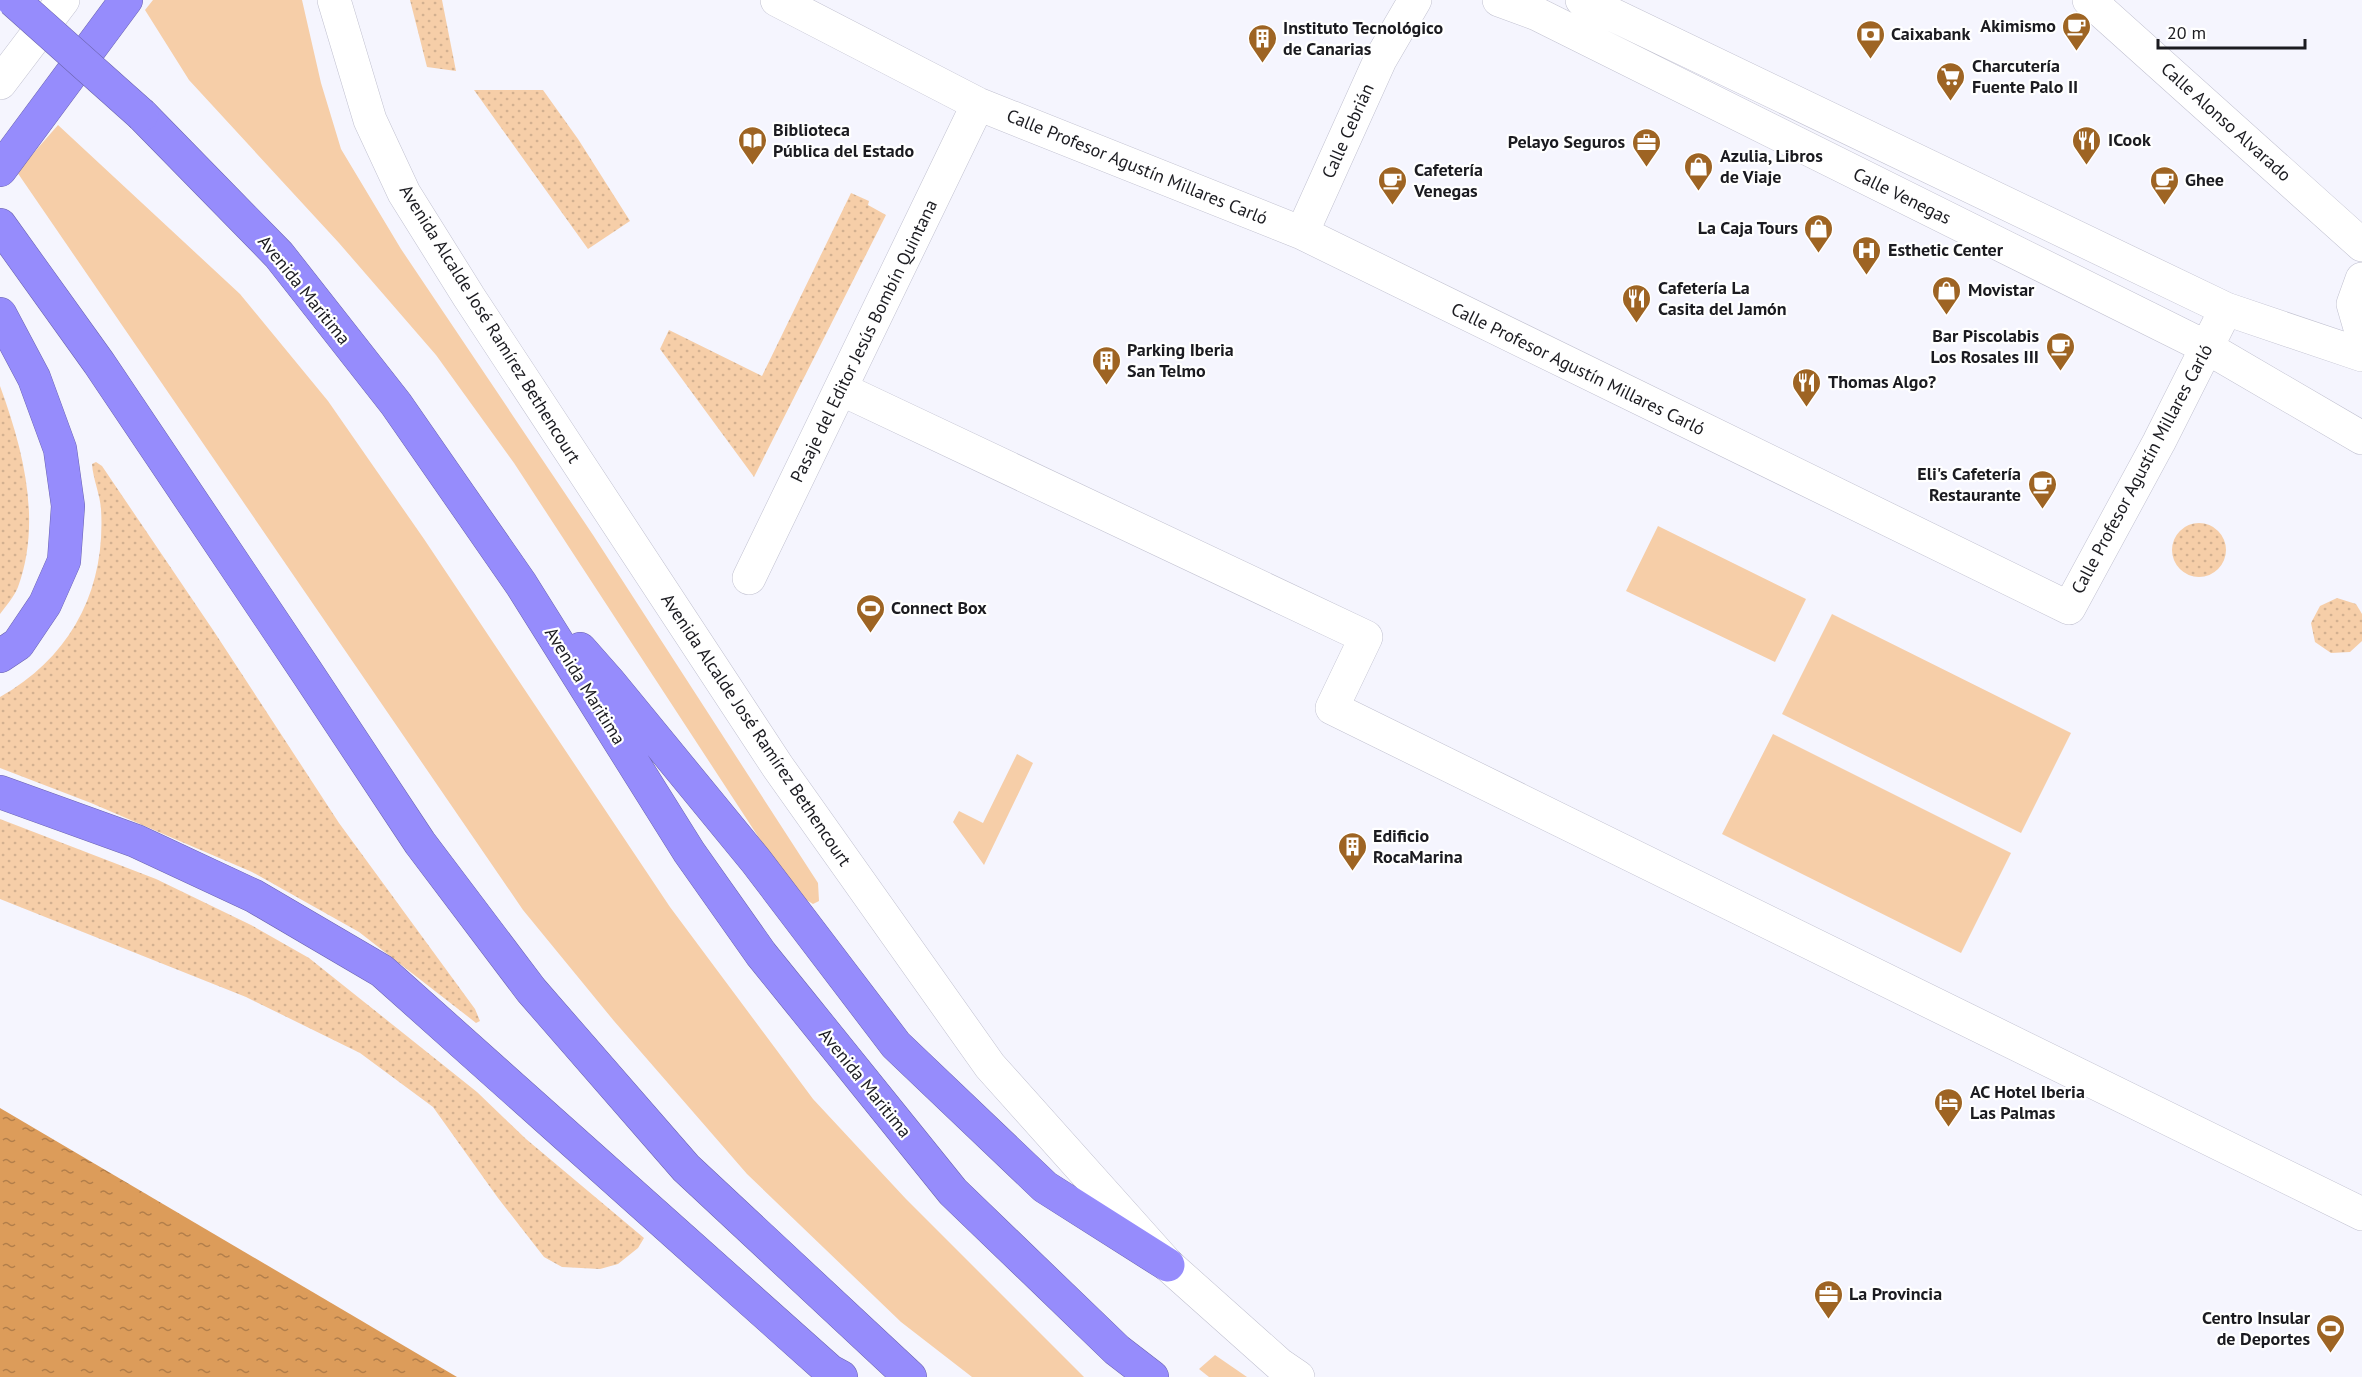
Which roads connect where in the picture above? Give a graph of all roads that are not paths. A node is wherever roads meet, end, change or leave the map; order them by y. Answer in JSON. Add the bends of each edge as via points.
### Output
{"nodes":[{"id":1,"x":13,"y":0,"type":"edge"},
{"id":2,"x":63,"y":0,"type":"edge"},
{"id":3,"x":126,"y":0,"type":"edge"},
{"id":4,"x":334,"y":0,"type":"edge"},
{"id":5,"x":777,"y":0,"type":"edge"},
{"id":6,"x":1415,"y":0,"type":"edge"},
{"id":7,"x":1499,"y":0,"type":"edge"},
{"id":8,"x":1582,"y":0,"type":"edge"},
{"id":9,"x":2089,"y":0,"type":"edge"},
{"id":10,"x":0,"y":83,"type":"edge"},
{"id":11,"x":978,"y":104,"type":"junction"},
{"id":12,"x":0,"y":170,"type":"edge"},
{"id":13,"x":0,"y":225,"type":"edge"},
{"id":14,"x":1302,"y":233,"type":"junction"},
{"id":15,"x":2362,"y":245,"type":"edge"},
{"id":16,"x":2362,"y":279,"type":"edge"},
{"id":17,"x":2226,"y":309,"type":"junction"},
{"id":18,"x":0,"y":314,"type":"edge"},
{"id":19,"x":2362,"y":335,"type":"edge"},
{"id":20,"x":2206,"y":347,"type":"junction"},
{"id":21,"x":2362,"y":355,"type":"edge"},
{"id":22,"x":840,"y":389,"type":"junction"},
{"id":23,"x":2362,"y":438,"type":"edge"},
{"id":24,"x":749,"y":578,"type":"dead end"},
{"id":25,"x":520,"y":584,"type":"junction"},
{"id":26,"x":0,"y":656,"type":"edge"},
{"id":27,"x":0,"y":792,"type":"edge"},
{"id":28,"x":2362,"y":1214,"type":"edge"},
{"id":29,"x":1168,"y":1265,"type":"junction"},
{"id":30,"x":841,"y":1377,"type":"edge"},
{"id":31,"x":910,"y":1377,"type":"edge"},
{"id":32,"x":1152,"y":1377,"type":"edge"},
{"id":33,"x":1298,"y":1377,"type":"edge"}],
"edges":[{"from":1,"to":25,"type":"highway","name":"Avenida Maritima","bridge":true,"via":[[142,115],[279,255],[396,404]]},
{"from":2,"to":10,"type":"street"},
{"from":3,"to":12,"type":"highway"},
{"from":4,"to":29,"type":"street","name":"Avenida Alcalde José Ramírez Bethencourt","via":[[370,120],[404,193],[777,767],[990,1066]]},
{"from":5,"to":11,"type":"street","name":"Calle Profesor Agustín Millares Carló"},
{"from":6,"to":14,"type":"street","name":"Calle Cebrián","via":[[1380,60]]},
{"from":7,"to":20,"type":"street","name":"Calle Venegas","via":[[1537,14]]},
{"from":8,"to":17,"type":"street","name":"Calle Venegas"},
{"from":9,"to":15,"type":"street","name":"Calle Alonso Alvarado"},
{"from":11,"to":14,"type":"street","name":"Calle Profesor Agustín Millares Carló"},
{"from":11,"to":22,"type":"street","name":"Pasaje del Editor Jesús Bombín Quintana"},
{"from":13,"to":31,"type":"highway","via":[[99,363],[420,843],[531,990],[686,1168]]},
{"from":14,"to":20,"type":"street","name":"Calle Profesor Agustín Millares Carló","via":[[2069,608]]},
{"from":16,"to":19,"type":"street","via":[[2353,304]]},
{"from":17,"to":20,"type":"street","name":"Calle Profesor Agustín Millares Carló"},
{"from":17,"to":21,"type":"street","name":"Calle Venegas"},
{"from":18,"to":26,"type":"highway","via":[[34,378],[60,449],[68,506],[64,561],[45,604],[18,644]]},
{"from":20,"to":23,"type":"street","name":"Calle Venegas"},
{"from":22,"to":24,"type":"street","name":"Pasaje del Editor Jesús Bombín Quintana"},
{"from":22,"to":28,"type":"street","via":[[1366,637],[1332,708]]},
{"from":25,"to":29,"type":"highway","via":[[610,682],[701,792],[896,1045],[1045,1187]]},
{"from":25,"to":32,"type":"highway","name":"Avenida Maritima","via":[[689,852],[799,1002],[953,1192],[1117,1350]]},
{"from":27,"to":30,"type":"highway","via":[[136,841],[254,896],[382,971]]},
{"from":29,"to":33,"type":"street","name":"Avenida Alcalde José Ramírez Bethencourt"}]}
